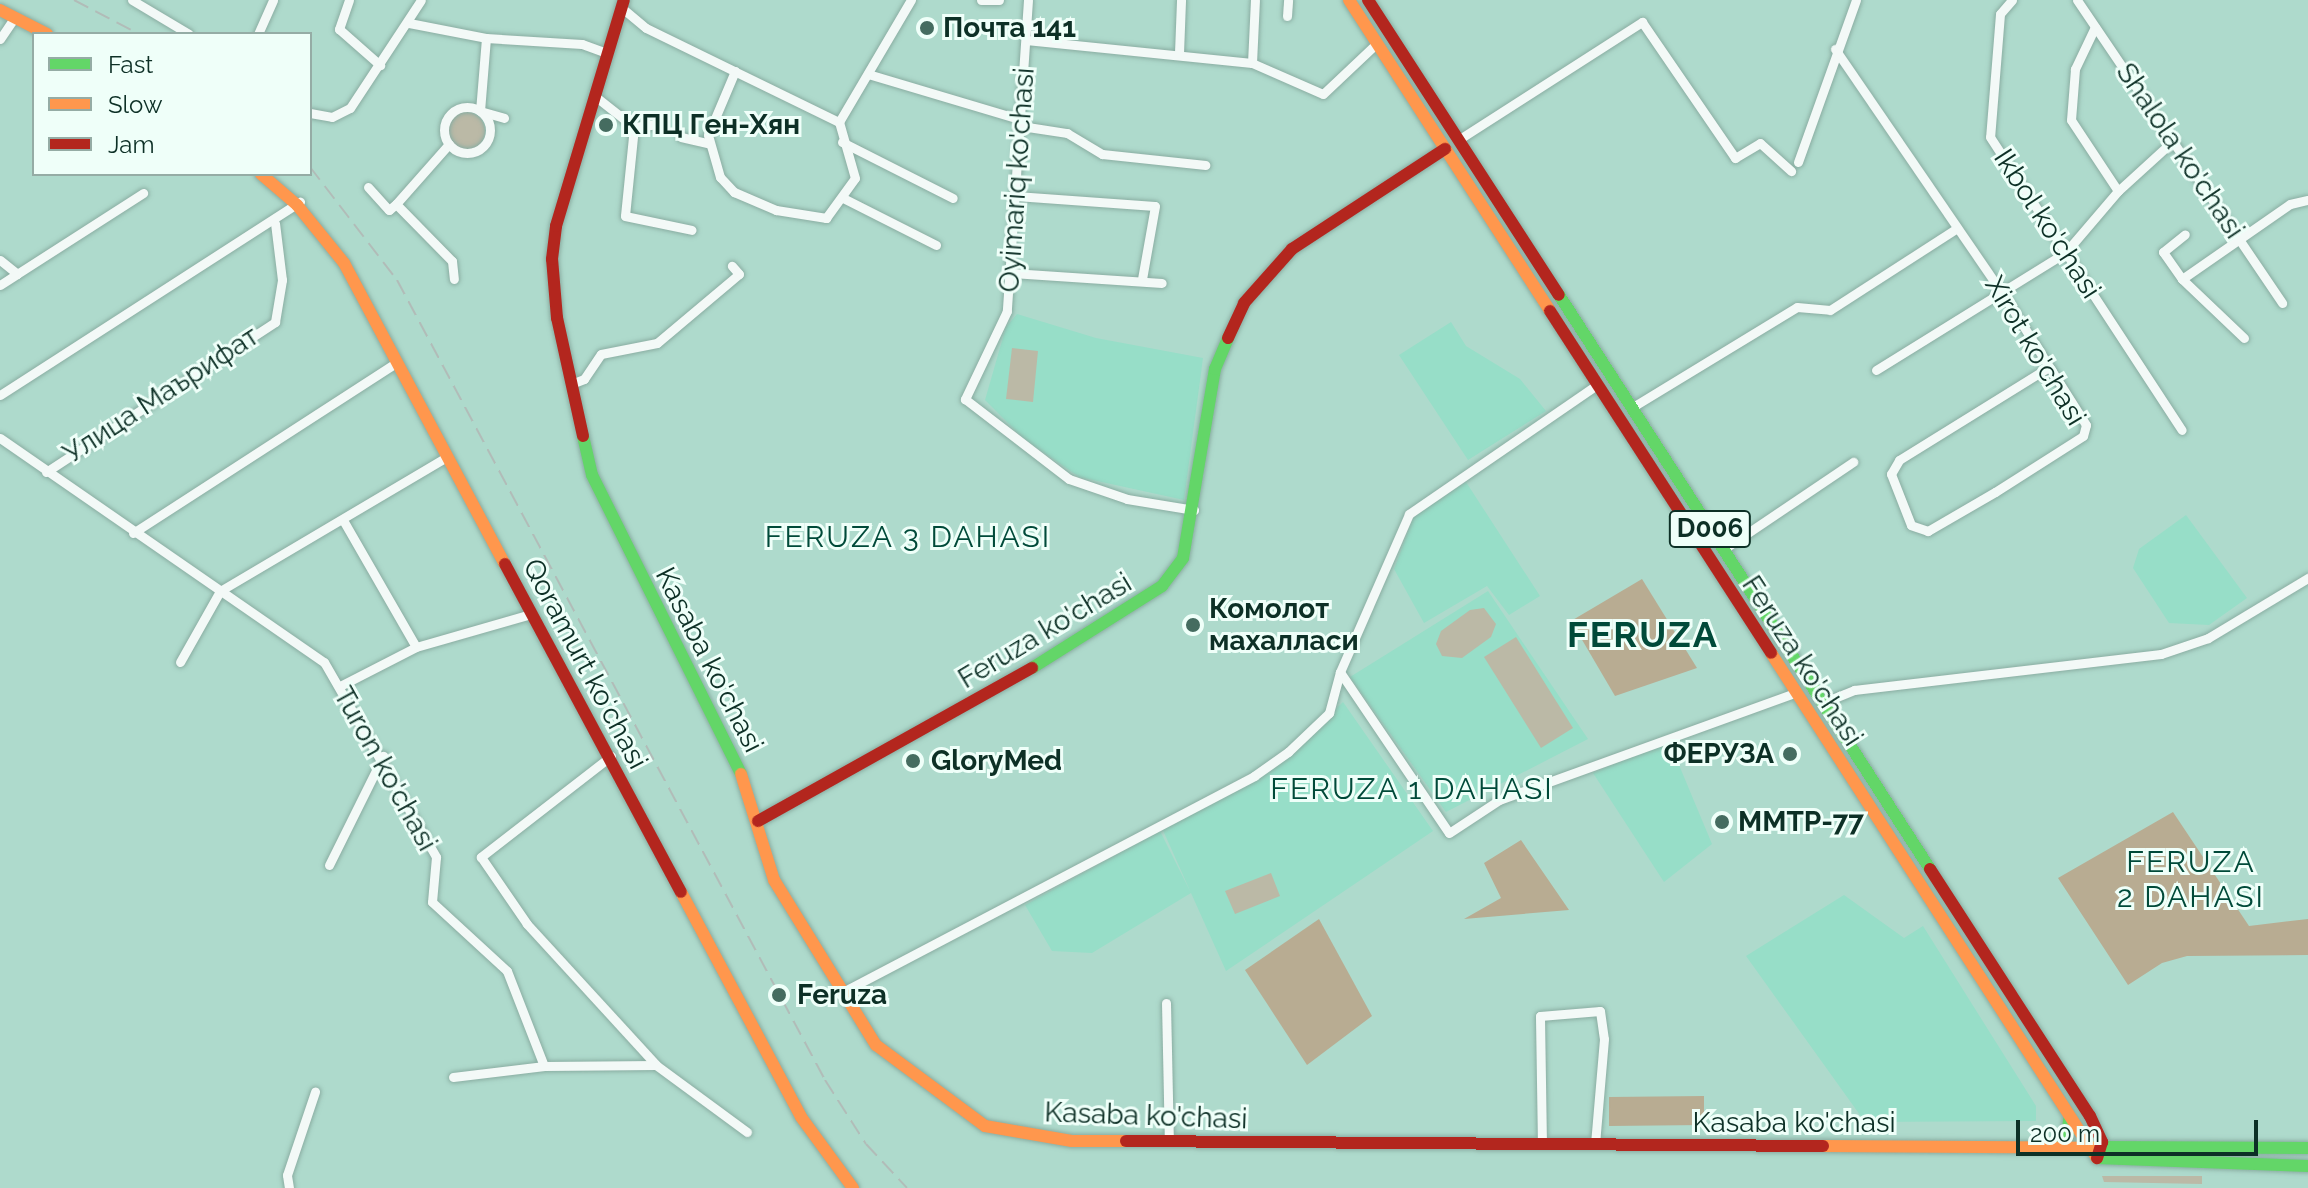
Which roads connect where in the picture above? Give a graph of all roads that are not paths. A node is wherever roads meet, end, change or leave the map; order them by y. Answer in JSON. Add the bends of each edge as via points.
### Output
{"nodes":[{"id":1,"x":132,"y":0,"type":"edge"},
{"id":2,"x":273,"y":0,"type":"edge"},
{"id":3,"x":349,"y":0,"type":"edge"},
{"id":4,"x":421,"y":0,"type":"edge"},
{"id":5,"x":911,"y":0,"type":"edge"},
{"id":6,"x":981,"y":0,"type":"edge"},
{"id":7,"x":999,"y":0,"type":"edge"},
{"id":8,"x":1028,"y":0,"type":"edge"},
{"id":9,"x":1181,"y":0,"type":"edge"},
{"id":10,"x":1255,"y":0,"type":"edge"},
{"id":11,"x":1288,"y":0,"type":"edge"},
{"id":12,"x":1349,"y":0,"type":"edge"},
{"id":13,"x":1368,"y":0,"type":"edge"},
{"id":14,"x":1856,"y":0,"type":"edge"},
{"id":15,"x":2012,"y":0,"type":"edge"},
{"id":16,"x":2077,"y":0,"type":"edge"},
{"id":17,"x":623,"y":4,"type":"edge"},
{"id":18,"x":6,"y":16,"type":"edge"},
{"id":19,"x":1287,"y":16,"type":"dead end"},
{"id":20,"x":409,"y":23,"type":"junction"},
{"id":21,"x":2095,"y":27,"type":"junction"},
{"id":22,"x":33,"y":32,"type":"edge"},
{"id":23,"x":42,"y":32,"type":"edge"},
{"id":24,"x":186,"y":32,"type":"edge"},
{"id":25,"x":259,"y":32,"type":"edge"},
{"id":26,"x":486,"y":38,"type":"junction"},
{"id":27,"x":0,"y":39,"type":"edge"},
{"id":28,"x":1026,"y":40,"type":"junction"},
{"id":29,"x":1377,"y":43,"type":"junction"},
{"id":30,"x":1835,"y":49,"type":"junction"},
{"id":31,"x":607,"y":53,"type":"junction"},
{"id":32,"x":1179,"y":53,"type":"junction"},
{"id":33,"x":1252,"y":63,"type":"junction"},
{"id":34,"x":380,"y":65,"type":"junction"},
{"id":35,"x":735,"y":71,"type":"junction"},
{"id":36,"x":868,"y":74,"type":"junction"},
{"id":37,"x":596,"y":97,"type":"junction"},
{"id":38,"x":480,"y":111,"type":"junction"},
{"id":39,"x":312,"y":114,"type":"edge"},
{"id":40,"x":504,"y":118,"type":"dead end"},
{"id":41,"x":839,"y":122,"type":"junction"},
{"id":42,"x":1021,"y":123,"type":"junction"},
{"id":43,"x":657,"y":124,"type":"dead end"},
{"id":44,"x":634,"y":127,"type":"junction"},
{"id":45,"x":681,"y":137,"type":"dead end"},
{"id":46,"x":1458,"y":140,"type":"junction"},
{"id":47,"x":2173,"y":141,"type":"junction"},
{"id":48,"x":842,"y":142,"type":"junction"},
{"id":49,"x":708,"y":143,"type":"junction"},
{"id":50,"x":449,"y":144,"type":"junction"},
{"id":51,"x":1445,"y":149,"type":"junction"},
{"id":52,"x":1798,"y":162,"type":"dead end"},
{"id":53,"x":1205,"y":165,"type":"dead end"},
{"id":54,"x":1791,"y":171,"type":"dead end"},
{"id":55,"x":266,"y":176,"type":"edge"},
{"id":56,"x":368,"y":187,"type":"dead end"},
{"id":57,"x":2118,"y":191,"type":"junction"},
{"id":58,"x":143,"y":193,"type":"dead end"},
{"id":59,"x":1016,"y":196,"type":"junction"},
{"id":60,"x":953,"y":198,"type":"dead end"},
{"id":61,"x":845,"y":199,"type":"junction"},
{"id":62,"x":2308,"y":200,"type":"edge"},
{"id":63,"x":298,"y":204,"type":"junction"},
{"id":64,"x":396,"y":204,"type":"junction"},
{"id":65,"x":275,"y":223,"type":"junction"},
{"id":66,"x":1957,"y":228,"type":"junction"},
{"id":67,"x":692,"y":230,"type":"dead end"},
{"id":68,"x":2185,"y":234,"type":"dead end"},
{"id":69,"x":2240,"y":238,"type":"junction"},
{"id":70,"x":936,"y":245,"type":"dead end"},
{"id":71,"x":2065,"y":253,"type":"junction"},
{"id":72,"x":0,"y":260,"type":"edge"},
{"id":73,"x":732,"y":266,"type":"dead end"},
{"id":74,"x":1012,"y":273,"type":"junction"},
{"id":75,"x":17,"y":274,"type":"junction"},
{"id":76,"x":454,"y":279,"type":"dead end"},
{"id":77,"x":1142,"y":279,"type":"junction"},
{"id":78,"x":2182,"y":279,"type":"junction"},
{"id":79,"x":1162,"y":283,"type":"dead end"},
{"id":80,"x":0,"y":285,"type":"edge"},
{"id":81,"x":2003,"y":294,"type":"junction"},
{"id":82,"x":2282,"y":303,"type":"dead end"},
{"id":83,"x":2244,"y":338,"type":"dead end"},
{"id":84,"x":397,"y":362,"type":"junction"},
{"id":85,"x":2049,"y":367,"type":"junction"},
{"id":86,"x":1876,"y":370,"type":"dead end"},
{"id":87,"x":571,"y":384,"type":"junction"},
{"id":88,"x":1597,"y":385,"type":"junction"},
{"id":89,"x":0,"y":395,"type":"edge"},
{"id":90,"x":1631,"y":408,"type":"junction"},
{"id":91,"x":2182,"y":430,"type":"dead end"},
{"id":92,"x":0,"y":438,"type":"edge"},
{"id":93,"x":447,"y":457,"type":"junction"},
{"id":94,"x":1853,"y":462,"type":"dead end"},
{"id":95,"x":1668,"y":464,"type":"junction"},
{"id":96,"x":46,"y":472,"type":"junction"},
{"id":97,"x":1653,"y":473,"type":"junction"},
{"id":98,"x":1194,"y":510,"type":"junction"},
{"id":99,"x":343,"y":520,"type":"junction"},
{"id":100,"x":133,"y":533,"type":"junction"},
{"id":101,"x":1724,"y":549,"type":"junction"},
{"id":102,"x":2308,"y":578,"type":"edge"},
{"id":103,"x":220,"y":591,"type":"junction"},
{"id":104,"x":531,"y":614,"type":"junction"},
{"id":105,"x":416,"y":647,"type":"junction"},
{"id":106,"x":180,"y":662,"type":"dead end"},
{"id":107,"x":1340,"y":672,"type":"junction"},
{"id":108,"x":340,"y":686,"type":"junction"},
{"id":109,"x":1794,"y":693,"type":"junction"},
{"id":110,"x":1822,"y":703,"type":"junction"},
{"id":111,"x":383,"y":756,"type":"junction"},
{"id":112,"x":610,"y":757,"type":"junction"},
{"id":113,"x":758,"y":821,"type":"junction"},
{"id":114,"x":329,"y":865,"type":"dead end"},
{"id":115,"x":1979,"y":946,"type":"junction"},
{"id":116,"x":1963,"y":955,"type":"junction"},
{"id":117,"x":839,"y":994,"type":"junction"},
{"id":118,"x":1166,"y":1003,"type":"dead end"},
{"id":119,"x":656,"y":1065,"type":"junction"},
{"id":120,"x":544,"y":1066,"type":"junction"},
{"id":121,"x":453,"y":1077,"type":"dead end"},
{"id":122,"x":315,"y":1092,"type":"dead end"},
{"id":123,"x":2069,"y":1120,"type":"junction"},
{"id":124,"x":747,"y":1132,"type":"dead end"},
{"id":125,"x":1169,"y":1142,"type":"junction"},
{"id":126,"x":1542,"y":1145,"type":"junction"},
{"id":127,"x":1595,"y":1145,"type":"junction"},
{"id":128,"x":2086,"y":1148,"type":"junction"},
{"id":129,"x":2308,"y":1148,"type":"edge"},
{"id":130,"x":2041,"y":1149,"type":"junction"},
{"id":131,"x":2107,"y":1150,"type":"junction"},
{"id":132,"x":2308,"y":1166,"type":"edge"},
{"id":133,"x":289,"y":1188,"type":"edge"},
{"id":134,"x":856,"y":1188,"type":"edge"}],
"edges":[{"from":1,"to":24,"type":"street"},
{"from":2,"to":25,"type":"street"},
{"from":3,"to":34,"type":"street","via":[[339,29]]},
{"from":4,"to":20,"type":"street"},
{"from":5,"to":36,"type":"street"},
{"from":6,"to":7,"type":"street"},
{"from":8,"to":28,"type":"street","name":"Oyimariq ko'chasi"},
{"from":9,"to":32,"type":"street"},
{"from":10,"to":33,"type":"street"},
{"from":11,"to":19,"type":"street"},
{"from":12,"to":29,"type":"main road","name":"Feruza ko'chasi","number":"D006"},
{"from":13,"to":46,"type":"main road","name":"Feruza ko'chasi","number":"D006"},
{"from":14,"to":30,"type":"street"},
{"from":15,"to":71,"type":"street","name":"Ikbol ko'chasi","via":[[2000,14],[1990,137]]},
{"from":16,"to":21,"type":"street","name":"Shalola ko'chasi"},
{"from":17,"to":31,"type":"main road","name":"Kasaba ko'chasi"},
{"from":17,"to":35,"type":"street","name":"Kasaba ko'chasi","via":[[646,28]]},
{"from":18,"to":22,"type":"main road"},
{"from":18,"to":23,"type":"main road"},
{"from":18,"to":27,"type":"street"},
{"from":20,"to":26,"type":"street"},
{"from":20,"to":34,"type":"street"},
{"from":21,"to":47,"type":"street","name":"Shalola ko'chasi"},
{"from":21,"to":57,"type":"street","via":[[2075,69],[2071,120]]},
{"from":26,"to":31,"type":"street","via":[[582,44]]},
{"from":26,"to":38,"type":"street"},
{"from":28,"to":32,"type":"street"},
{"from":28,"to":42,"type":"street","name":"Oyimariq ko'chasi"},
{"from":29,"to":33,"type":"street","via":[[1323,94]]},
{"from":29,"to":51,"type":"main road","name":"Feruza ko'chasi","number":"D006"},
{"from":30,"to":52,"type":"street"},
{"from":30,"to":66,"type":"street","name":"Xirot ko'chasi"},
{"from":31,"to":37,"type":"main road","name":"Kasaba ko'chasi"},
{"from":32,"to":33,"type":"street"},
{"from":34,"to":39,"type":"street","via":[[350,108],[325,118]]},
{"from":35,"to":41,"type":"street","name":"Kasaba ko'chasi"},
{"from":35,"to":49,"type":"street","via":[[714,113]]},
{"from":36,"to":41,"type":"street"},
{"from":36,"to":42,"type":"street"},
{"from":37,"to":44,"type":"street"},
{"from":37,"to":87,"type":"main road","name":"Kasaba ko'chasi","via":[[554,243],[554,298]]},
{"from":38,"to":40,"type":"street"},
{"from":38,"to":50,"type":"street","via":[[461,107],[450,114],[444,132]]},
{"from":38,"to":50,"type":"street","via":[[490,132],[484,146],[462,153]]},
{"from":41,"to":48,"type":"street"},
{"from":42,"to":53,"type":"street","via":[[1074,135],[1102,154]]},
{"from":42,"to":59,"type":"street","name":"Oyimariq ko'chasi"},
{"from":43,"to":44,"type":"street"},
{"from":44,"to":67,"type":"street","via":[[625,216]]},
{"from":45,"to":49,"type":"street"},
{"from":46,"to":51,"type":"main road","name":"Feruza ko'chasi"},
{"from":46,"to":54,"type":"street","via":[[1642,22],[1735,158],[1760,143]]},
{"from":46,"to":90,"type":"main road","name":"Feruza ko'chasi","number":"D006"},
{"from":47,"to":57,"type":"street"},
{"from":47,"to":69,"type":"street","name":"Shalola ko'chasi"},
{"from":48,"to":60,"type":"street"},
{"from":48,"to":61,"type":"street","via":[[855,168]]},
{"from":49,"to":61,"type":"street","via":[[725,184],[776,210],[826,218]]},
{"from":50,"to":64,"type":"street"},
{"from":51,"to":88,"type":"main road","name":"Feruza ko'chasi","number":"D006"},
{"from":51,"to":98,"type":"main road","name":"Feruza ko'chasi","via":[[1292,249],[1249,294],[1215,369]]},
{"from":55,"to":63,"type":"main road","name":"Qoramurt koʻchasi"},
{"from":56,"to":64,"type":"street","via":[[389,210]]},
{"from":57,"to":71,"type":"street"},
{"from":58,"to":75,"type":"street"},
{"from":59,"to":74,"type":"street","name":"Oyimariq ko'chasi"},
{"from":59,"to":77,"type":"street","via":[[1155,206]]},
{"from":61,"to":70,"type":"street"},
{"from":62,"to":69,"type":"street","via":[[2290,204]]},
{"from":63,"to":65,"type":"street"},
{"from":63,"to":84,"type":"main road","name":"Qoramurt koʻchasi","via":[[344,263]]},
{"from":63,"to":112,"type":"main road","name":"Qoramurt koʻchasi","via":[[348,261]]},
{"from":64,"to":76,"type":"street","via":[[452,261]]},
{"from":65,"to":89,"type":"street"},
{"from":65,"to":96,"type":"street","name":"Улица Маърифат","via":[[282,280],[275,322]]},
{"from":66,"to":81,"type":"street","name":"Xirot ko'chasi"},
{"from":66,"to":90,"type":"street","via":[[1830,310],[1797,307]]},
{"from":68,"to":78,"type":"street","via":[[2163,252]]},
{"from":69,"to":78,"type":"street"},
{"from":69,"to":82,"type":"street","name":"Shalola ko'chasi"},
{"from":71,"to":81,"type":"street"},
{"from":71,"to":91,"type":"street","name":"Ikbol ko'chasi"},
{"from":72,"to":75,"type":"street"},
{"from":73,"to":87,"type":"street","via":[[739,274],[657,343],[601,354],[584,379]]},
{"from":74,"to":77,"type":"street"},
{"from":74,"to":98,"type":"street","name":"Oyimariq ko'chasi","via":[[1007,311],[965,399],[1069,479],[1127,499]]},
{"from":75,"to":80,"type":"street"},
{"from":77,"to":79,"type":"street"},
{"from":78,"to":83,"type":"street"},
{"from":81,"to":85,"type":"street","name":"Xirot ko'chasi"},
{"from":81,"to":86,"type":"street"},
{"from":84,"to":93,"type":"main road","name":"Qoramurt koʻchasi"},
{"from":84,"to":100,"type":"street"},
{"from":85,"to":85,"type":"street","name":"Xirot ko'chasi","via":[[2086,425],[2074,442],[1928,531],[1911,525],[1893,467]]},
{"from":87,"to":113,"type":"main road","name":"Kasaba ko'chasi","via":[[602,503],[738,766]]},
{"from":88,"to":97,"type":"main road","name":"Feruza ko'chasi","number":"D006"},
{"from":88,"to":107,"type":"street","via":[[1409,514]]},
{"from":90,"to":95,"type":"main road","name":"Feruza ko'chasi","number":"D006"},
{"from":92,"to":96,"type":"street","name":"Turon ko'chasi"},
{"from":93,"to":99,"type":"street"},
{"from":93,"to":104,"type":"main road","name":"Qoramurt koʻchasi"},
{"from":94,"to":101,"type":"street"},
{"from":95,"to":97,"type":"main road"},
{"from":95,"to":101,"type":"main road","name":"Feruza ko'chasi","number":"D006"},
{"from":96,"to":100,"type":"street","name":"Turon ko'chasi"},
{"from":97,"to":109,"type":"main road","name":"Feruza ko'chasi","number":"D006"},
{"from":98,"to":113,"type":"main road","name":"Feruza ko'chasi","via":[[1179,566],[1140,605]]},
{"from":99,"to":103,"type":"street"},
{"from":99,"to":105,"type":"street"},
{"from":100,"to":103,"type":"street","name":"Turon ko'chasi"},
{"from":101,"to":110,"type":"main road","name":"Feruza ko'chasi","number":"D006"},
{"from":102,"to":110,"type":"street","via":[[2208,638],[2161,654],[1854,690]]},
{"from":103,"to":106,"type":"street"},
{"from":103,"to":108,"type":"street","name":"Turon ko'chasi","via":[[309,650]]},
{"from":104,"to":105,"type":"street"},
{"from":104,"to":112,"type":"main road","name":"Qoramurt koʻchasi"},
{"from":105,"to":108,"type":"street"},
{"from":107,"to":109,"type":"street","via":[[1449,833],[1499,800]]},
{"from":107,"to":117,"type":"street","via":[[1329,713],[1254,776]]},
{"from":108,"to":111,"type":"street","name":"Turon ko'chasi"},
{"from":109,"to":116,"type":"main road","name":"Feruza ko'chasi","number":"D006"},
{"from":110,"to":115,"type":"main road","name":"Feruza ko'chasi","number":"D006"},
{"from":111,"to":114,"type":"street"},
{"from":111,"to":120,"type":"street","name":"Turon ko'chasi","via":[[436,857],[432,902],[507,971]]},
{"from":112,"to":119,"type":"street","via":[[481,857],[527,924]]},
{"from":112,"to":134,"type":"main road","name":"Qoramurt koʻchasi","via":[[805,1115]]},
{"from":113,"to":117,"type":"main road","name":"Kasaba ko'chasi","via":[[766,864]]},
{"from":115,"to":116,"type":"main road","via":[[1974,956]]},
{"from":115,"to":131,"type":"main road","name":"Feruza ko'chasi","number":"D006"},
{"from":116,"to":123,"type":"main road","name":"Feruza ko'chasi","number":"D006"},
{"from":117,"to":125,"type":"main road","name":"Kasaba ko'chasi","via":[[893,1060],[985,1126],[1072,1141]]},
{"from":118,"to":125,"type":"street"},
{"from":119,"to":120,"type":"street"},
{"from":119,"to":124,"type":"street"},
{"from":120,"to":121,"type":"street"},
{"from":122,"to":133,"type":"street","via":[[287,1175]]},
{"from":123,"to":128,"type":"main road","name":"Feruza ko'chasi","number":"D006"},
{"from":123,"to":130,"type":"main road","via":[[2064,1141]]},
{"from":125,"to":126,"type":"main road","name":"Kasaba ko'chasi"},
{"from":126,"to":127,"type":"main road","name":"Kasaba ko'chasi"},
{"from":126,"to":127,"type":"street","via":[[1540,1016],[1600,1011],[1604,1039]]},
{"from":127,"to":130,"type":"main road","name":"Kasaba ko'chasi"},
{"from":128,"to":130,"type":"main road","name":"Kasaba ko'chasi"},
{"from":128,"to":131,"type":"main road","name":"Feruza ko'chasi"},
{"from":129,"to":131,"type":"main road"},
{"from":130,"to":131,"type":"main road","name":"Kasaba ko'chasi"},
{"from":131,"to":132,"type":"main road"}]}
